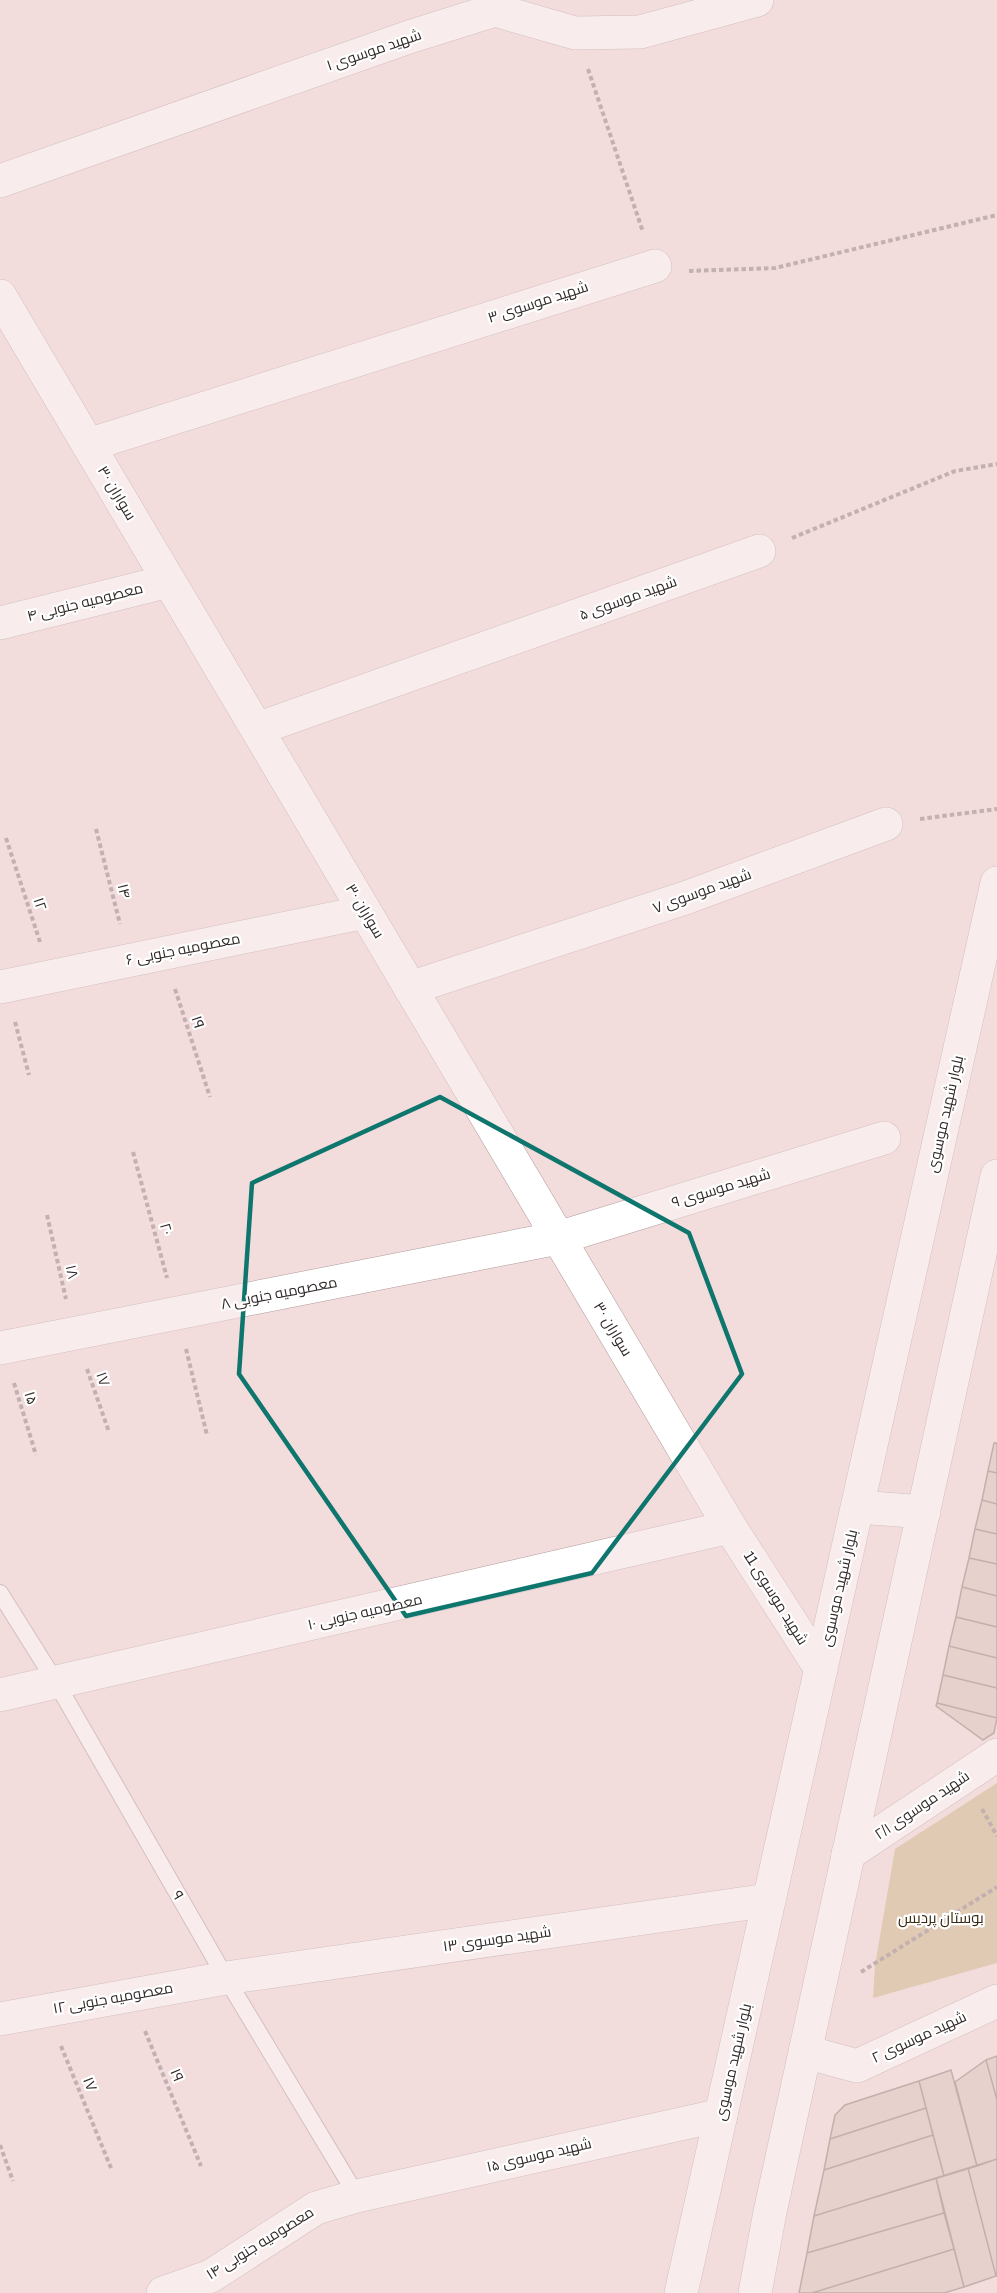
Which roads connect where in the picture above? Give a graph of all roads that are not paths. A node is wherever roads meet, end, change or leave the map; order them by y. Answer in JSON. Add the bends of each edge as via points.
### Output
{"nodes":[{"id":1,"x":757,"y":0,"type":"edge"},
{"id":2,"x":0,"y":181,"type":"edge"},
{"id":3,"x":655,"y":266,"type":"road end"},
{"id":4,"x":0,"y":296,"type":"edge"},
{"id":5,"x":88,"y":445,"type":"junction"},
{"id":6,"x":759,"y":551,"type":"road end"},
{"id":7,"x":169,"y":581,"type":"junction"},
{"id":8,"x":0,"y":623,"type":"edge"},
{"id":9,"x":257,"y":729,"type":"junction"},
{"id":10,"x":886,"y":824,"type":"road end"},
{"id":11,"x":997,"y":883,"type":"edge"},
{"id":12,"x":365,"y":912,"type":"junction"},
{"id":13,"x":3,"y":987,"type":"edge"},
{"id":14,"x":410,"y":988,"type":"junction"},
{"id":15,"x":884,"y":1138,"type":"dead end"},
{"id":16,"x":997,"y":1176,"type":"edge"},
{"id":17,"x":558,"y":1238,"type":"junction"},
{"id":18,"x":2,"y":1348,"type":"edge"},
{"id":19,"x":858,"y":1507,"type":"junction"},
{"id":20,"x":924,"y":1512,"type":"junction"},
{"id":21,"x":730,"y":1527,"type":"junction"},
{"id":22,"x":0,"y":1593,"type":"edge"},
{"id":23,"x":821,"y":1669,"type":"junction"},
{"id":24,"x":57,"y":1684,"type":"junction"},
{"id":25,"x":0,"y":1695,"type":"edge"},
{"id":26,"x":997,"y":1755,"type":"edge"},
{"id":27,"x":848,"y":1854,"type":"junction"},
{"id":28,"x":769,"y":1900,"type":"junction"},
{"id":29,"x":226,"y":1978,"type":"junction"},
{"id":30,"x":997,"y":2001,"type":"edge"},
{"id":31,"x":0,"y":2019,"type":"edge"},
{"id":32,"x":806,"y":2052,"type":"junction"},
{"id":33,"x":721,"y":2115,"type":"junction"},
{"id":34,"x":357,"y":2196,"type":"junction"},
{"id":35,"x":163,"y":2293,"type":"edge"},
{"id":36,"x":681,"y":2293,"type":"edge"},
{"id":37,"x":755,"y":2293,"type":"edge"}],
"edges":[{"from":1,"to":2,"type":"street","name":"شهید موسوی ۱","via":[[640,32],[575,33],[495,10]]},
{"from":3,"to":5,"type":"street","name":"شهید موسوی ۳"},
{"from":4,"to":5,"type":"street","name":"سواران ۳۰"},
{"from":5,"to":7,"type":"street","name":"سواران ۳۰"},
{"from":6,"to":9,"type":"street","name":"شهید موسوی ۵"},
{"from":7,"to":8,"type":"street","name":"معصومیه جنوبی ۴"},
{"from":7,"to":9,"type":"street","name":"سواران ۳۰"},
{"from":9,"to":12,"type":"street","name":"سواران ۳۰"},
{"from":10,"to":14,"type":"street","name":"شهید موسوی ۷","via":[[685,898]]},
{"from":11,"to":19,"type":"street","name":"بلوار شهید موسوی"},
{"from":12,"to":13,"type":"street","name":"معصومیه جنوبی ۶"},
{"from":12,"to":14,"type":"street","name":"سواران ۳۰"},
{"from":14,"to":17,"type":"street","name":"سواران ۳۰"},
{"from":15,"to":17,"type":"street","name":"شهید موسوی ۹"},
{"from":16,"to":20,"type":"street"},
{"from":17,"to":18,"type":"street","name":"معصومیه جنوبی ۸"},
{"from":17,"to":21,"type":"street","name":"سواران ۳۰"},
{"from":19,"to":20,"type":"street"},
{"from":19,"to":23,"type":"street","name":"بلوار شهید موسوی"},
{"from":20,"to":27,"type":"street"},
{"from":21,"to":23,"type":"street","name":"شهید موسوی 11"},
{"from":21,"to":24,"type":"street","name":"معصومیه جنوبی ۱۰"},
{"from":22,"to":24,"type":"lane","name":"۹"},
{"from":23,"to":28,"type":"street","name":"بلوار شهید موسوی"},
{"from":24,"to":25,"type":"street","name":"معصومیه جنوبی ۱۰"},
{"from":24,"to":29,"type":"lane","name":"۹"},
{"from":26,"to":27,"type":"street","name":"شهید موسوی ۲/۱"},
{"from":27,"to":32,"type":"street"},
{"from":28,"to":29,"type":"street","name":"شهید موسوی ۱۳"},
{"from":28,"to":33,"type":"street","name":"بلوار شهید موسوی"},
{"from":29,"to":31,"type":"street","name":"معصومیه جنوبی ۱۲"},
{"from":29,"to":34,"type":"lane","name":"۹"},
{"from":30,"to":32,"type":"street","name":"شهید موسوی ۲","via":[[857,2066]]},
{"from":32,"to":37,"type":"street"},
{"from":33,"to":34,"type":"street","name":"شهید موسوی ۱۵"},
{"from":33,"to":36,"type":"street","name":"بلوار شهید موسوی"},
{"from":34,"to":35,"type":"street","name":"معصومیه جنوبی ۱۴","via":[[316,2208],[211,2276]]}]}
